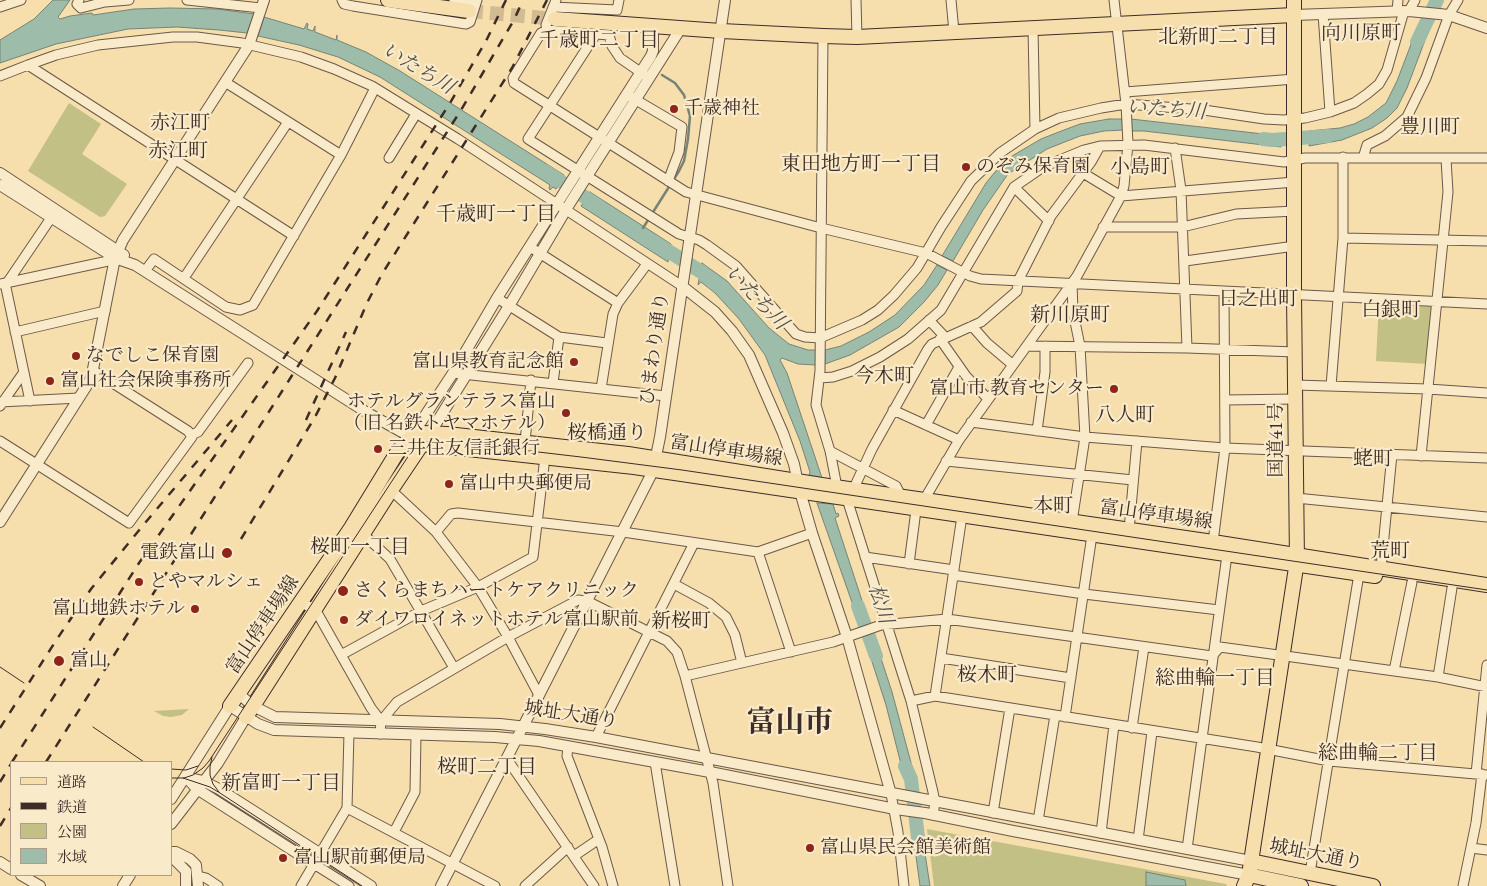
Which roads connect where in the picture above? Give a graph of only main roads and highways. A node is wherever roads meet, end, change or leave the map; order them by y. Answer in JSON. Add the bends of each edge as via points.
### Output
{"nodes":[{"id":1,"x":388,"y":0,"type":"edge"},
{"id":2,"x":1294,"y":0,"type":"edge"},
{"id":3,"x":474,"y":5,"type":"tunnel mouth"},
{"id":4,"x":553,"y":14,"type":"tunnel mouth"},
{"id":5,"x":1294,"y":15,"type":"junction"},
{"id":6,"x":421,"y":438,"type":"junction"},
{"id":7,"x":654,"y":465,"type":"junction"},
{"id":8,"x":850,"y":494,"type":"junction"},
{"id":9,"x":920,"y":505,"type":"junction"},
{"id":10,"x":1297,"y":559,"type":"junction"},
{"id":11,"x":1487,"y":585,"type":"edge"},
{"id":12,"x":1487,"y":594,"type":"edge"},
{"id":13,"x":235,"y":700,"type":"road end"},
{"id":14,"x":250,"y":711,"type":"road end"},
{"id":15,"x":1249,"y":877,"type":"edge"},
{"id":16,"x":1301,"y":886,"type":"edge"},
{"id":17,"x":1373,"y":886,"type":"edge"}],
"edges":[{"from":1,"to":3,"type":"main road"},
{"from":2,"to":5,"type":"main road","name":"国道41号"},
{"from":4,"to":5,"type":"main road","via":[[653,26],[823,36]]},
{"from":5,"to":10,"type":"main road","name":"国道41号"},
{"from":6,"to":7,"type":"main road","name":"富山停車場線","via":[[546,457]]},
{"from":6,"to":7,"type":"main road","name":"富山停車場線","via":[[525,442],[628,454]]},
{"from":6,"to":13,"type":"main road","name":"富山停車場線","via":[[398,451],[373,494]]},
{"from":6,"to":14,"type":"main road","name":"富山停車場線"},
{"from":7,"to":8,"type":"main road","name":"富山停車場線"},
{"from":8,"to":9,"type":"main road","name":"富山停車場線"},
{"from":8,"to":9,"type":"main road","name":"富山停車場線","via":[[901,496]]},
{"from":9,"to":10,"type":"main road","name":"富山停車場線","via":[[1213,542]]},
{"from":9,"to":10,"type":"main road","name":"富山停車場線","via":[[962,516],[1227,555]]},
{"from":10,"to":11,"type":"main road","via":[[1382,568]]},
{"from":10,"to":12,"type":"main road","via":[[1359,574]]},
{"from":10,"to":15,"type":"main road","name":"国道41号"},
{"from":15,"to":16,"type":"main road","name":"城址大通り"},
{"from":15,"to":17,"type":"main road","name":"城址大通り","via":[[1310,873]]}]}
